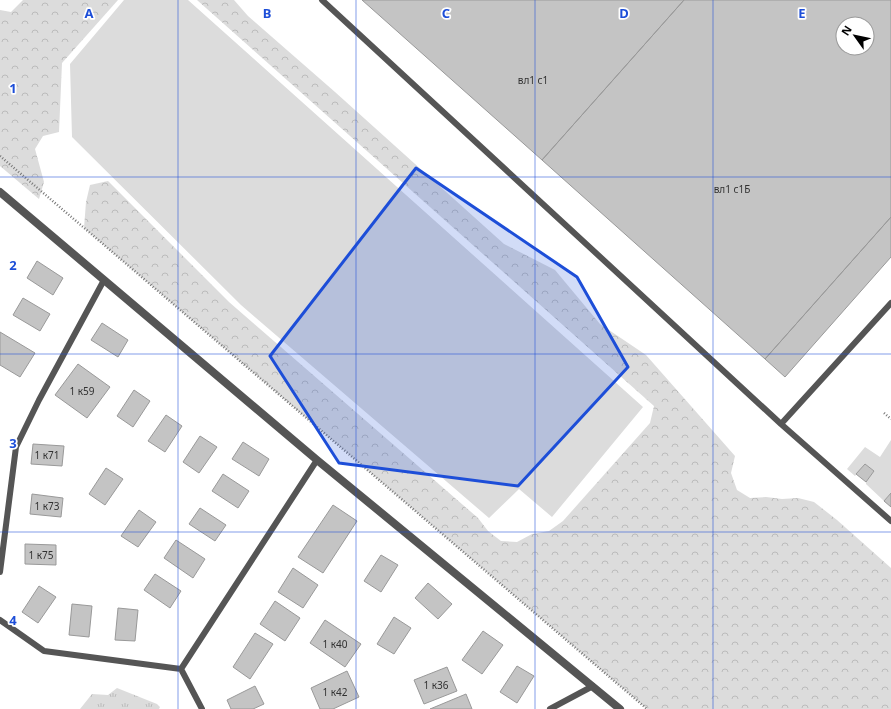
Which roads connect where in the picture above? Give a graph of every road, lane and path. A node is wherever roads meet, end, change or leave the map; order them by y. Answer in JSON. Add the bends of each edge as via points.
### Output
{"nodes":[{"id":1,"x":322,"y":0,"type":"edge"},
{"id":2,"x":0,"y":156,"type":"edge"},
{"id":3,"x":0,"y":192,"type":"edge"},
{"id":4,"x":104,"y":280,"type":"junction"},
{"id":5,"x":891,"y":304,"type":"edge"},
{"id":6,"x":884,"y":413,"type":"dead end"},
{"id":7,"x":891,"y":419,"type":"edge"},
{"id":8,"x":781,"y":424,"type":"junction"},
{"id":9,"x":317,"y":460,"type":"junction"},
{"id":10,"x":891,"y":521,"type":"edge"},
{"id":11,"x":0,"y":572,"type":"edge"},
{"id":12,"x":0,"y":620,"type":"edge"},
{"id":13,"x":180,"y":668,"type":"junction"},
{"id":14,"x":593,"y":686,"type":"junction"},
{"id":15,"x":202,"y":709,"type":"edge"},
{"id":16,"x":550,"y":709,"type":"edge"},
{"id":17,"x":620,"y":709,"type":"edge"},
{"id":18,"x":647,"y":709,"type":"edge"}],
"edges":[{"from":1,"to":8,"type":"lane"},
{"from":2,"to":18,"type":"path"},
{"from":3,"to":4,"type":"street"},
{"from":4,"to":9,"type":"street"},
{"from":4,"to":11,"type":"lane","via":[[16,447]]},
{"from":5,"to":8,"type":"lane"},
{"from":6,"to":7,"type":"path"},
{"from":8,"to":10,"type":"lane"},
{"from":9,"to":13,"type":"lane"},
{"from":9,"to":14,"type":"street"},
{"from":12,"to":13,"type":"lane","via":[[44,652]]},
{"from":13,"to":15,"type":"lane"},
{"from":14,"to":16,"type":"lane"},
{"from":14,"to":17,"type":"street"}]}
